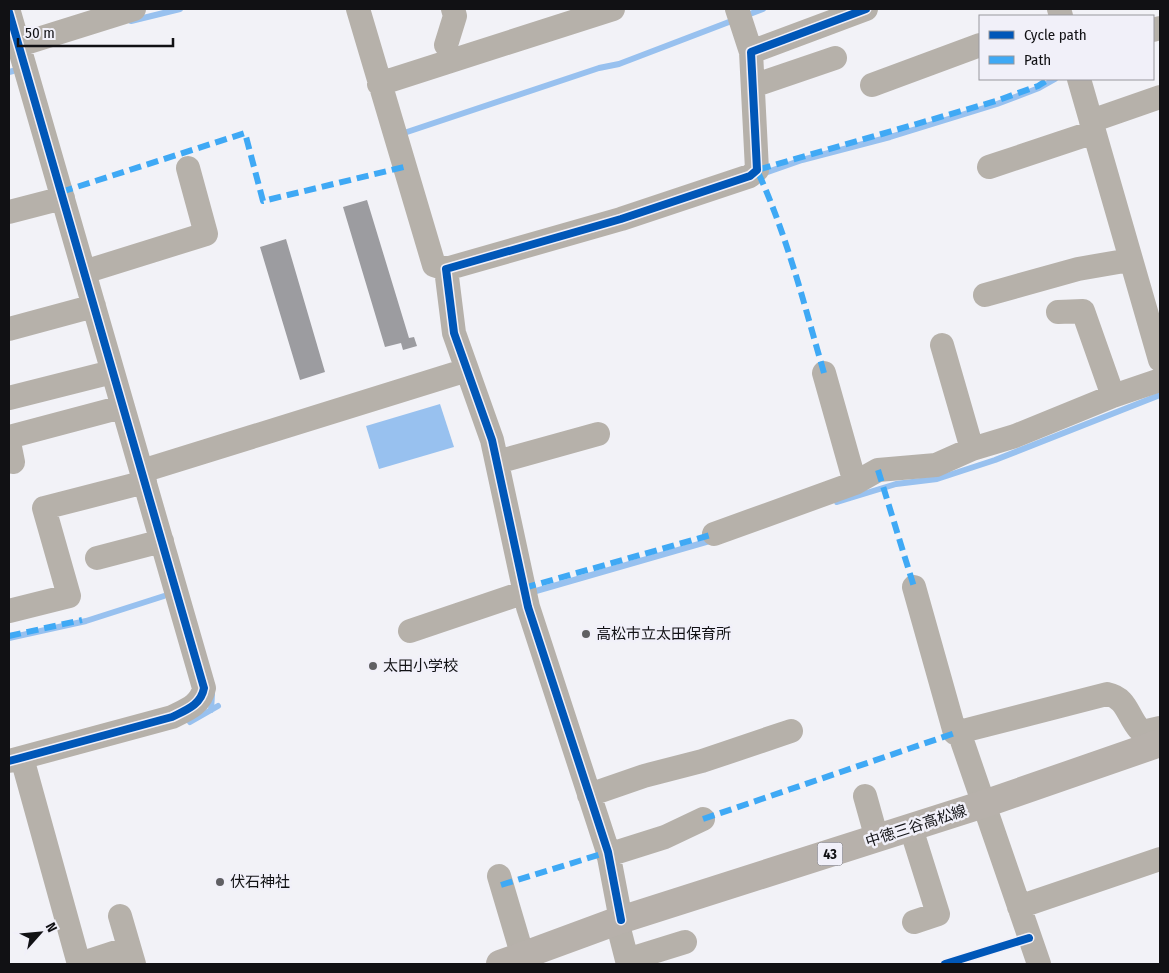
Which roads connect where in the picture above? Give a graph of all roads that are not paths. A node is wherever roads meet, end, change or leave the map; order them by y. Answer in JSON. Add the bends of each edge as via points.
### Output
{"nodes":[{"id":1,"x":358,"y":9,"type":"edge"},
{"id":2,"x":454,"y":9,"type":"edge"},
{"id":3,"x":613,"y":9,"type":"edge"},
{"id":4,"x":737,"y":9,"type":"edge"},
{"id":5,"x":866,"y":9,"type":"edge"},
{"id":6,"x":121,"y":10,"type":"edge"},
{"id":7,"x":9,"y":12,"type":"edge"},
{"id":8,"x":446,"y":45,"type":"dead end"},
{"id":9,"x":979,"y":45,"type":"edge"},
{"id":10,"x":750,"y":52,"type":"junction"},
{"id":11,"x":17,"y":57,"type":"edge"},
{"id":12,"x":835,"y":58,"type":"dead end"},
{"id":13,"x":1079,"y":80,"type":"edge"},
{"id":14,"x":379,"y":84,"type":"junction"},
{"id":15,"x":872,"y":85,"type":"dead end"},
{"id":16,"x":753,"y":86,"type":"junction"},
{"id":17,"x":1160,"y":97,"type":"edge"},
{"id":18,"x":1092,"y":126,"type":"junction"},
{"id":19,"x":989,"y":167,"type":"dead end"},
{"id":20,"x":188,"y":168,"type":"dead end"},
{"id":21,"x":63,"y":198,"type":"junction"},
{"id":22,"x":9,"y":212,"type":"edge"},
{"id":23,"x":1130,"y":260,"type":"junction"},
{"id":24,"x":446,"y":269,"type":"junction"},
{"id":25,"x":84,"y":272,"type":"junction"},
{"id":26,"x":985,"y":295,"type":"dead end"},
{"id":27,"x":94,"y":306,"type":"junction"},
{"id":28,"x":1058,"y":312,"type":"dead end"},
{"id":29,"x":9,"y":329,"type":"edge"},
{"id":30,"x":942,"y":345,"type":"dead end"},
{"id":31,"x":1160,"y":360,"type":"edge"},
{"id":32,"x":466,"y":370,"type":"junction"},
{"id":33,"x":112,"y":372,"type":"junction"},
{"id":34,"x":824,"y":373,"type":"dead end"},
{"id":35,"x":1160,"y":380,"type":"edge"},
{"id":36,"x":1113,"y":396,"type":"junction"},
{"id":37,"x":9,"y":398,"type":"edge"},
{"id":38,"x":122,"y":407,"type":"junction"},
{"id":39,"x":598,"y":434,"type":"dead end"},
{"id":40,"x":9,"y":437,"type":"edge"},
{"id":41,"x":972,"y":450,"type":"junction"},
{"id":42,"x":497,"y":462,"type":"junction"},
{"id":43,"x":143,"y":476,"type":"junction"},
{"id":44,"x":855,"y":483,"type":"junction"},
{"id":45,"x":714,"y":534,"type":"dead end"},
{"id":46,"x":162,"y":541,"type":"junction"},
{"id":47,"x":97,"y":558,"type":"dead end"},
{"id":48,"x":914,"y":587,"type":"dead end"},
{"id":49,"x":525,"y":592,"type":"junction"},
{"id":50,"x":9,"y":611,"type":"edge"},
{"id":51,"x":410,"y":631,"type":"dead end"},
{"id":52,"x":1160,"y":728,"type":"edge"},
{"id":53,"x":791,"y":731,"type":"dead end"},
{"id":54,"x":960,"y":732,"type":"junction"},
{"id":55,"x":1160,"y":742,"type":"edge"},
{"id":56,"x":16,"y":759,"type":"edge"},
{"id":57,"x":589,"y":795,"type":"junction"},
{"id":58,"x":865,"y":796,"type":"dead end"},
{"id":59,"x":984,"y":804,"type":"junction"},
{"id":60,"x":703,"y":819,"type":"dead end"},
{"id":61,"x":911,"y":828,"type":"junction"},
{"id":62,"x":877,"y":839,"type":"junction"},
{"id":63,"x":608,"y":855,"type":"junction"},
{"id":64,"x":1160,"y":859,"type":"edge"},
{"id":65,"x":499,"y":876,"type":"dead end"},
{"id":66,"x":1019,"y":907,"type":"junction"},
{"id":67,"x":120,"y":916,"type":"dead end"},
{"id":68,"x":619,"y":921,"type":"junction"},
{"id":69,"x":914,"y":922,"type":"dead end"},
{"id":70,"x":685,"y":942,"type":"dead end"},
{"id":71,"x":131,"y":956,"type":"edge"},
{"id":72,"x":512,"y":961,"type":"edge"},
{"id":73,"x":627,"y":962,"type":"edge"},
{"id":74,"x":80,"y":964,"type":"edge"},
{"id":75,"x":1039,"y":964,"type":"edge"}],
"edges":[{"from":1,"to":14,"type":"street"},
{"from":2,"to":8,"type":"street","via":[[456,16]]},
{"from":3,"to":14,"type":"street"},
{"from":4,"to":10,"type":"street"},
{"from":5,"to":10,"type":"street"},
{"from":6,"to":11,"type":"street"},
{"from":7,"to":11,"type":"street"},
{"from":9,"to":15,"type":"street"},
{"from":10,"to":16,"type":"street"},
{"from":11,"to":21,"type":"street"},
{"from":12,"to":16,"type":"street"},
{"from":13,"to":18,"type":"street"},
{"from":14,"to":24,"type":"street","via":[[434,265]]},
{"from":16,"to":24,"type":"street","via":[[757,170],[750,176],[621,219]]},
{"from":17,"to":18,"type":"street"},
{"from":18,"to":19,"type":"street"},
{"from":18,"to":23,"type":"street"},
{"from":20,"to":25,"type":"street","via":[[206,234]]},
{"from":21,"to":22,"type":"street"},
{"from":21,"to":25,"type":"street"},
{"from":23,"to":26,"type":"street","via":[[1078,269]]},
{"from":23,"to":31,"type":"street"},
{"from":24,"to":32,"type":"street","via":[[454,333]]},
{"from":25,"to":27,"type":"street"},
{"from":27,"to":29,"type":"street"},
{"from":27,"to":33,"type":"street"},
{"from":28,"to":36,"type":"street","via":[[1083,311]]},
{"from":30,"to":41,"type":"street"},
{"from":32,"to":42,"type":"street","via":[[478,397]]},
{"from":32,"to":43,"type":"street"},
{"from":33,"to":37,"type":"street"},
{"from":33,"to":38,"type":"street"},
{"from":34,"to":44,"type":"street"},
{"from":35,"to":36,"type":"street"},
{"from":36,"to":41,"type":"street"},
{"from":38,"to":40,"type":"street"},
{"from":38,"to":43,"type":"street"},
{"from":39,"to":42,"type":"street"},
{"from":41,"to":44,"type":"street","via":[[936,466],[878,470]]},
{"from":42,"to":49,"type":"street"},
{"from":43,"to":46,"type":"street"},
{"from":43,"to":50,"type":"street","via":[[44,508],[69,596]]},
{"from":44,"to":45,"type":"street"},
{"from":46,"to":47,"type":"street"},
{"from":46,"to":56,"type":"street","via":[[204,680],[203,696],[193,707],[172,717]]},
{"from":48,"to":54,"type":"street","via":[[955,733]]},
{"from":49,"to":51,"type":"street"},
{"from":49,"to":57,"type":"street"},
{"from":52,"to":54,"type":"street","via":[[1139,729],[1124,703],[1116,696],[1106,694]]},
{"from":53,"to":57,"type":"street"},
{"from":54,"to":59,"type":"street"},
{"from":55,"to":59,"type":"main road","name":"中徳三谷高松線","number":"43"},
{"from":56,"to":74,"type":"street"},
{"from":57,"to":63,"type":"street"},
{"from":58,"to":62,"type":"street"},
{"from":59,"to":61,"type":"main road","name":"中徳三谷高松線","number":"43"},
{"from":59,"to":66,"type":"street"},
{"from":60,"to":63,"type":"street","via":[[665,837]]},
{"from":61,"to":62,"type":"main road","name":"中徳三谷高松線","number":"43"},
{"from":61,"to":69,"type":"street","via":[[938,914]]},
{"from":62,"to":68,"type":"main road","name":"中徳三谷高松線","number":"43"},
{"from":63,"to":68,"type":"street"},
{"from":64,"to":66,"type":"street"},
{"from":65,"to":72,"type":"street"},
{"from":66,"to":75,"type":"street"},
{"from":67,"to":71,"type":"street"},
{"from":68,"to":72,"type":"main road","name":"中徳三谷高松線","number":"43"},
{"from":68,"to":73,"type":"street"},
{"from":70,"to":73,"type":"street"},
{"from":71,"to":74,"type":"street"}]}
